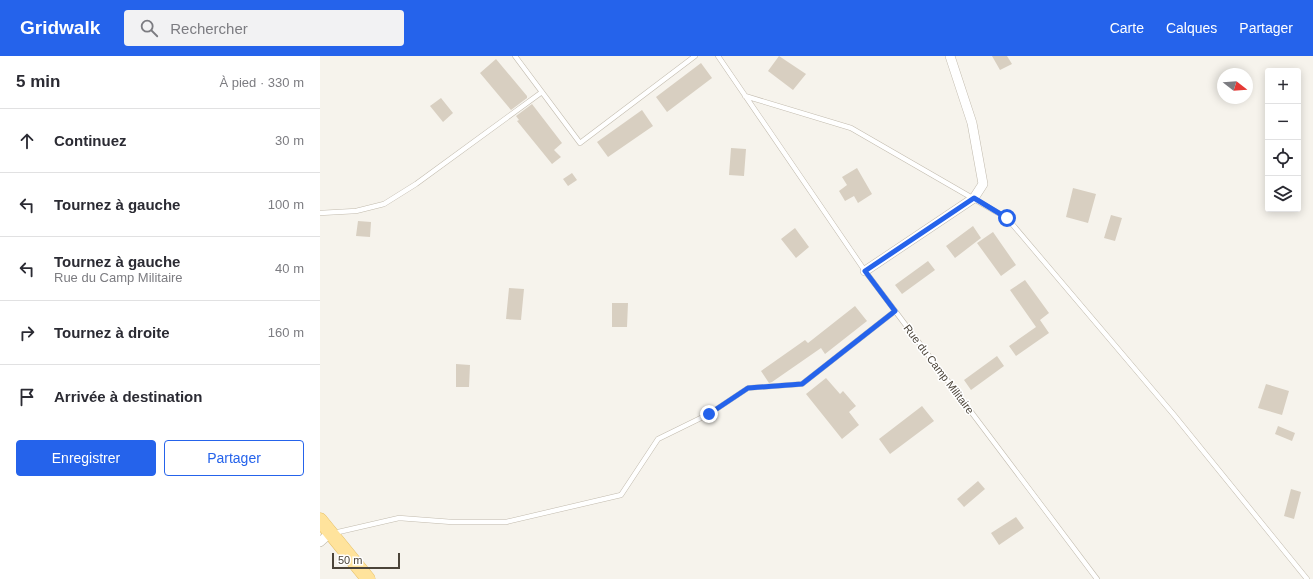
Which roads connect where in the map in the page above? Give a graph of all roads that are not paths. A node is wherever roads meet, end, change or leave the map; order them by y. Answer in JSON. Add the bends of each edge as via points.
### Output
{"nodes":[{"id":1,"x":515,"y":56,"type":"edge"},
{"id":2,"x":695,"y":56,"type":"edge"},
{"id":3,"x":718,"y":56,"type":"edge"},
{"id":4,"x":950,"y":56,"type":"edge"},
{"id":5,"x":542,"y":92,"type":"junction"},
{"id":6,"x":745,"y":96,"type":"junction"},
{"id":7,"x":974,"y":198,"type":"junction"},
{"id":8,"x":320,"y":213,"type":"edge"},
{"id":9,"x":865,"y":271,"type":"junction"},
{"id":10,"x":895,"y":311,"type":"junction"},
{"id":11,"x":320,"y":520,"type":"edge"},
{"id":12,"x":325,"y":538,"type":"edge"},
{"id":13,"x":368,"y":579,"type":"edge"},
{"id":14,"x":1097,"y":579,"type":"edge"},
{"id":15,"x":1307,"y":579,"type":"edge"}],
"edges":[{"from":1,"to":5,"type":"lane"},
{"from":2,"to":5,"type":"lane","via":[[580,143]]},
{"from":3,"to":6,"type":"lane","name":"Rue du Camp Militaire"},
{"from":4,"to":7,"type":"street","via":[[972,123],[983,184]]},
{"from":5,"to":8,"type":"lane","via":[[416,184],[384,204],[356,211]]},
{"from":6,"to":7,"type":"lane","via":[[851,128]]},
{"from":6,"to":9,"type":"lane","name":"Rue du Camp Militaire"},
{"from":7,"to":9,"type":"street"},
{"from":7,"to":15,"type":"lane","via":[[1007,218]]},
{"from":9,"to":10,"type":"lane","name":"Rue du Camp Militaire"},
{"from":10,"to":12,"type":"lane","via":[[802,384],[748,388],[709,414],[658,439],[621,495],[506,522],[398,518]]},
{"from":10,"to":14,"type":"lane","name":"Rue du Camp Militaire"},
{"from":11,"to":12,"type":"main road"},
{"from":12,"to":13,"type":"main road"}]}
